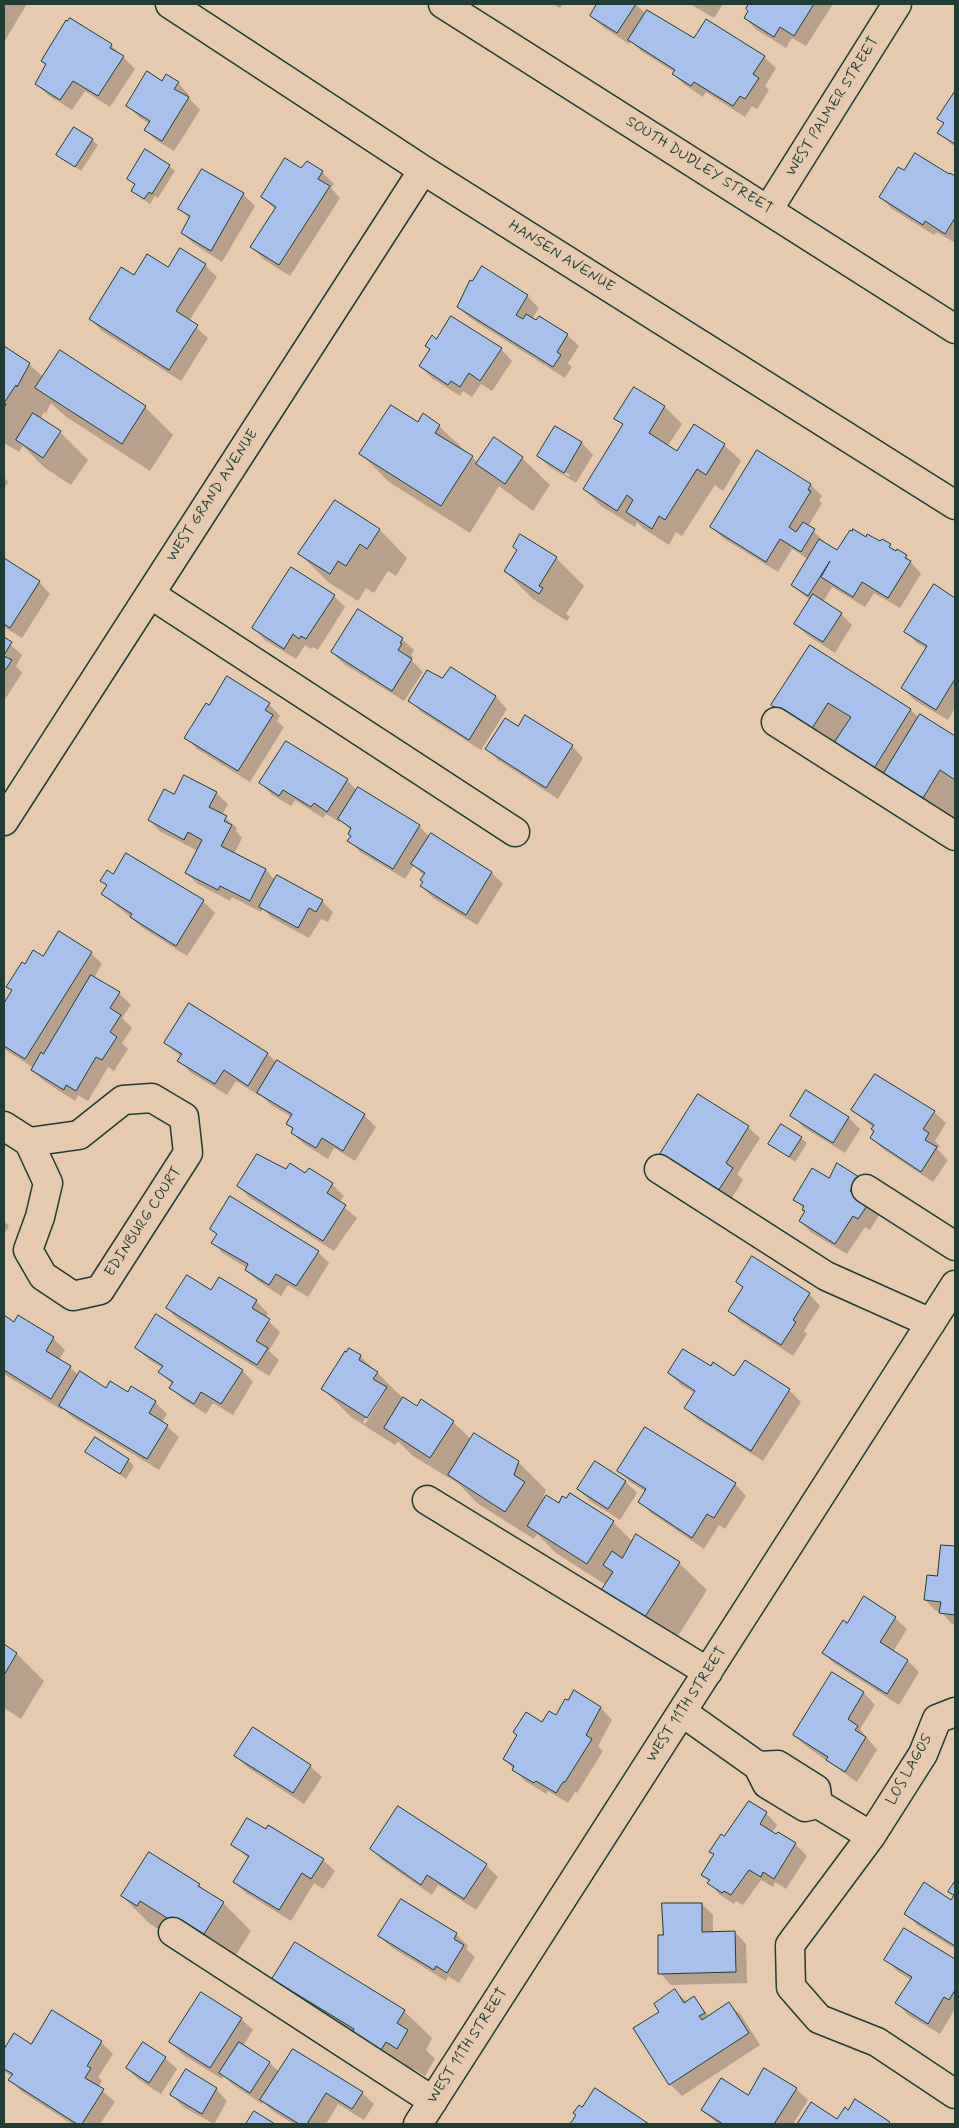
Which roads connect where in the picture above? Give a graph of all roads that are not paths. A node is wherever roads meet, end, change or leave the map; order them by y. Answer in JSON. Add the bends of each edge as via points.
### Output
{"nodes":[{"id":1,"x":170,"y":4,"type":"edge"},
{"id":2,"x":442,"y":4,"type":"edge"},
{"id":3,"x":897,"y":4,"type":"edge"},
{"id":4,"x":423,"y":170,"type":"junction"},
{"id":5,"x":768,"y":210,"type":"junction"},
{"id":6,"x":955,"y":329,"type":"edge"},
{"id":7,"x":955,"y":505,"type":"edge"},
{"id":8,"x":150,"y":594,"type":"junction"},
{"id":9,"x":776,"y":722,"type":"dead end"},
{"id":10,"x":4,"y":821,"type":"edge"},
{"id":11,"x":514,"y":832,"type":"dead end"},
{"id":12,"x":955,"y":836,"type":"edge"},
{"id":13,"x":4,"y":1126,"type":"edge"},
{"id":14,"x":29,"y":1142,"type":"junction"},
{"id":15,"x":659,"y":1169,"type":"dead end"},
{"id":16,"x":866,"y":1189,"type":"dead end"},
{"id":17,"x":955,"y":1246,"type":"edge"},
{"id":18,"x":955,"y":1285,"type":"edge"},
{"id":19,"x":931,"y":1324,"type":"junction"},
{"id":20,"x":427,"y":1500,"type":"dead end"},
{"id":21,"x":708,"y":1672,"type":"junction"},
{"id":22,"x":682,"y":1712,"type":"junction"},
{"id":23,"x":955,"y":1712,"type":"edge"},
{"id":24,"x":871,"y":1836,"type":"junction"},
{"id":25,"x":173,"y":1932,"type":"dead end"},
{"id":26,"x":955,"y":2094,"type":"edge"},
{"id":27,"x":433,"y":2101,"type":"junction"},
{"id":28,"x":418,"y":2124,"type":"edge"}],
"edges":[{"from":1,"to":4,"type":"street","name":"HANSEN AVENUE"},
{"from":2,"to":5,"type":"street","name":"SOUTH DUDLEY STREET"},
{"from":3,"to":5,"type":"street","name":"WEST PALMER STREET"},
{"from":4,"to":7,"type":"street","name":"HANSEN AVENUE"},
{"from":4,"to":8,"type":"street","name":"WEST GRAND AVENUE"},
{"from":5,"to":6,"type":"street","name":"SOUTH DUDLEY STREET"},
{"from":8,"to":10,"type":"street","name":"WEST GRAND AVENUE"},
{"from":8,"to":11,"type":"street"},
{"from":9,"to":12,"type":"street"},
{"from":13,"to":14,"type":"street"},
{"from":14,"to":14,"type":"street","name":"EDINBURG COURT","via":[[48,1183],[28,1250],[42,1276],[73,1296],[100,1290],[188,1153],[184,1117],[152,1098],[122,1100],[79,1135]]},
{"from":15,"to":19,"type":"street","via":[[826,1276]]},
{"from":16,"to":17,"type":"street"},
{"from":18,"to":19,"type":"street","name":"WEST 11TH STREET"},
{"from":19,"to":21,"type":"street","name":"WEST 11TH STREET"},
{"from":20,"to":21,"type":"street"},
{"from":21,"to":22,"type":"street","name":"WEST 11TH STREET"},
{"from":22,"to":24,"type":"street","via":[[758,1766],[767,1784],[805,1808],[818,1804]]},
{"from":22,"to":27,"type":"street","name":"WEST 11TH STREET"},
{"from":23,"to":24,"type":"street","name":"LOS LAGOS","via":[[937,1719],[923,1754]]},
{"from":24,"to":26,"type":"street","name":"LOS LAGOS","via":[[790,1944],[791,1987],[819,2019],[877,2042]]},
{"from":25,"to":27,"type":"street"},
{"from":27,"to":28,"type":"street","name":"WEST 11TH STREET"}]}
